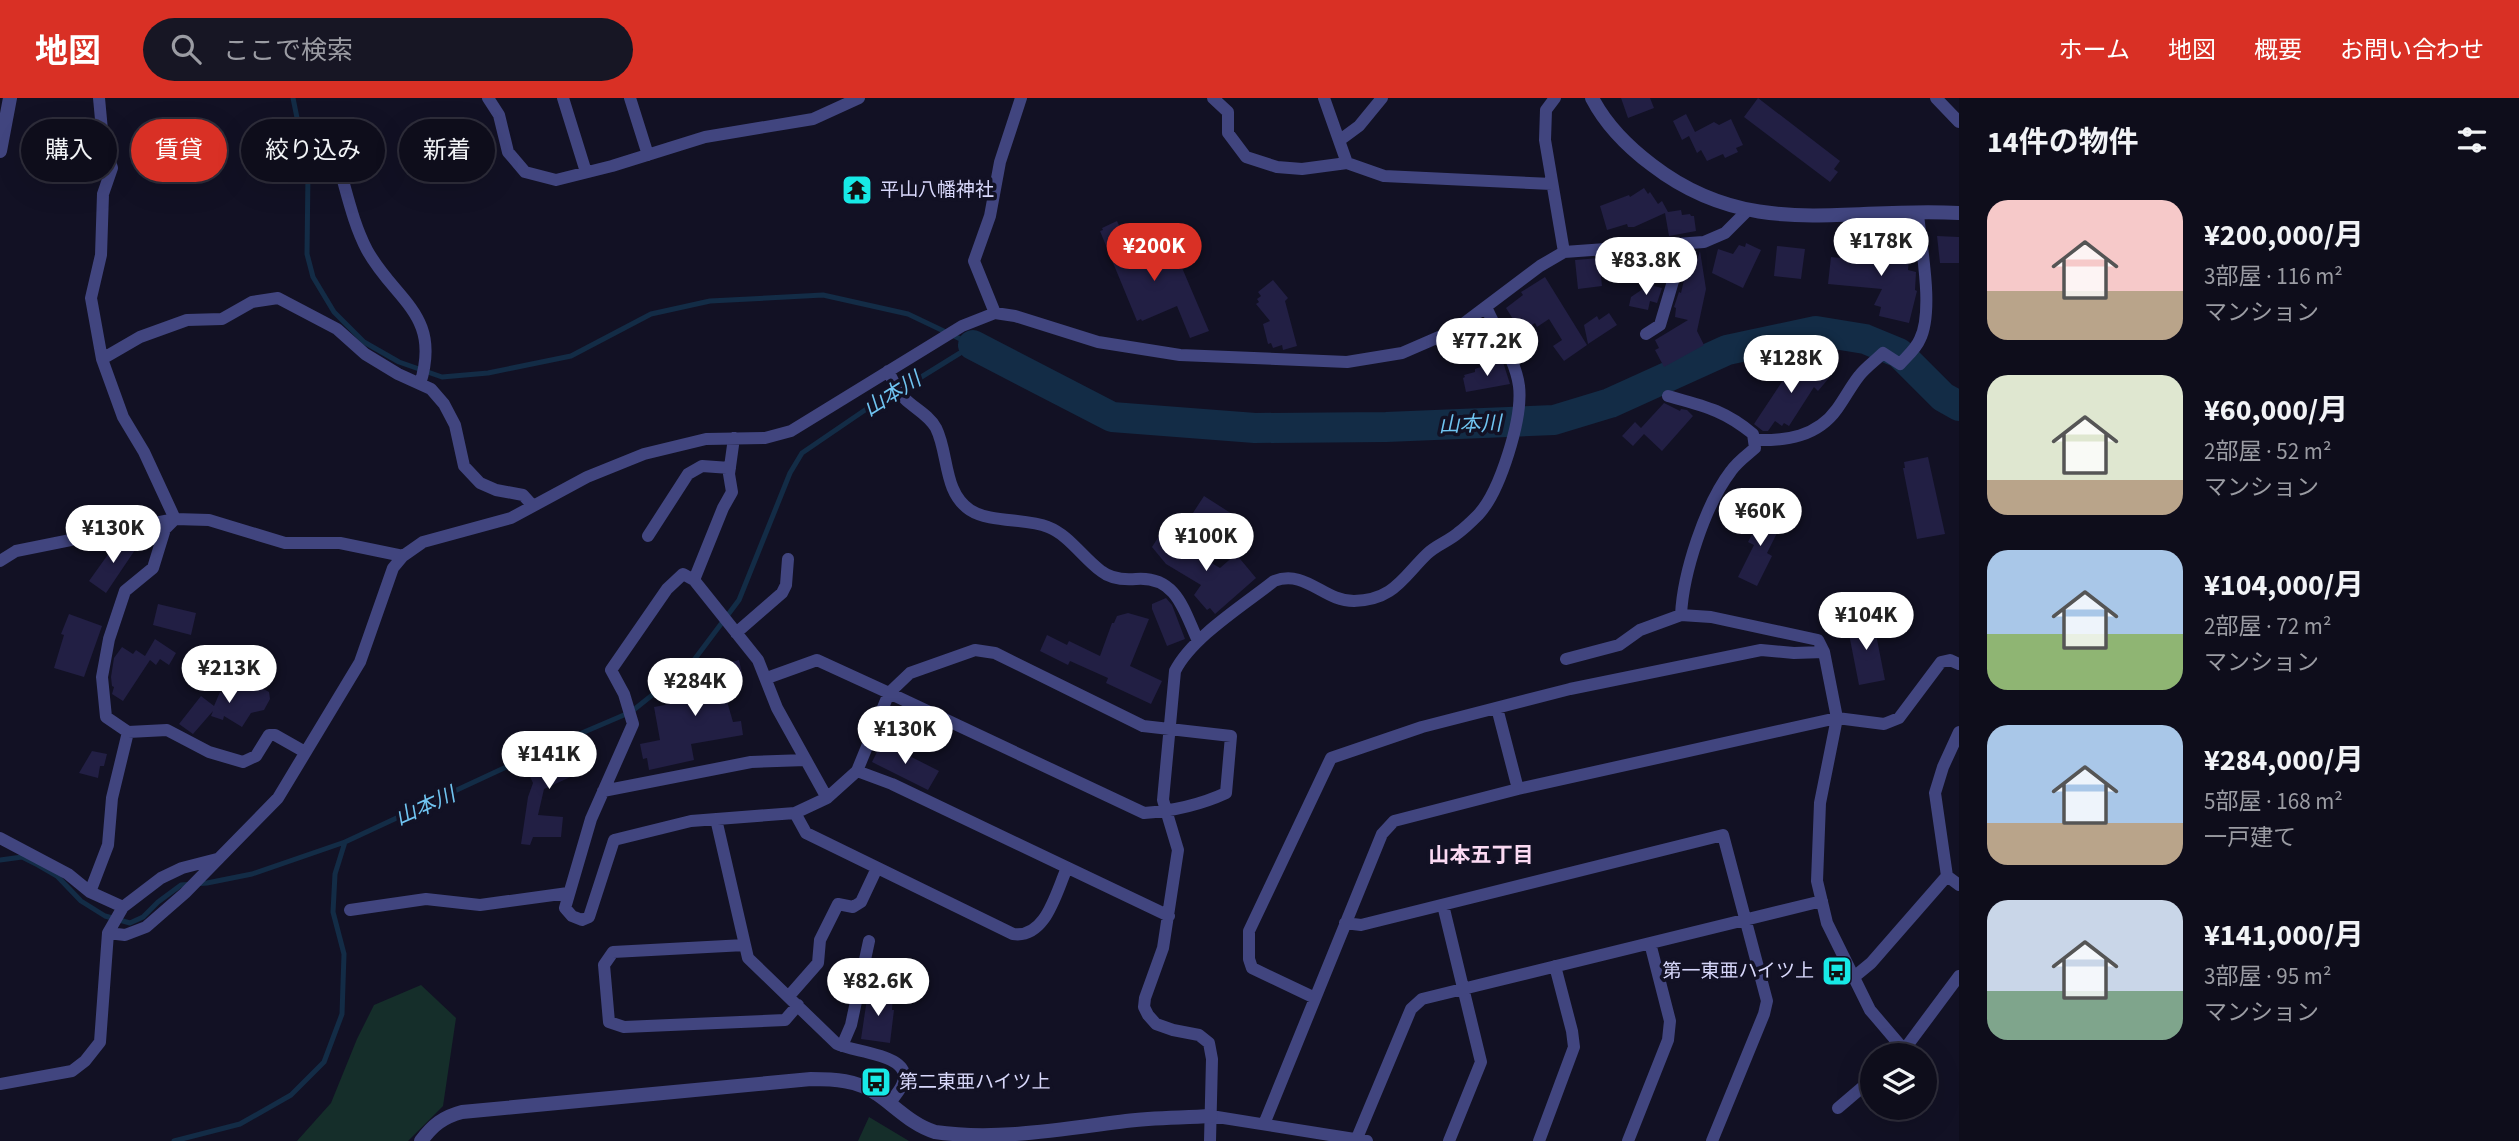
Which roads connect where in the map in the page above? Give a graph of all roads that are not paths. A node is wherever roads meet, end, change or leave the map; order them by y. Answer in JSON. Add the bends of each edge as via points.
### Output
{"nodes":[{"id":1,"x":10,"y":98,"type":"edge"},
{"id":2,"x":99,"y":98,"type":"edge"},
{"id":3,"x":488,"y":98,"type":"edge"},
{"id":4,"x":563,"y":98,"type":"edge"},
{"id":5,"x":630,"y":98,"type":"edge"},
{"id":6,"x":859,"y":98,"type":"edge"},
{"id":7,"x":1021,"y":98,"type":"edge"},
{"id":8,"x":1213,"y":98,"type":"edge"},
{"id":9,"x":1324,"y":98,"type":"edge"},
{"id":10,"x":1382,"y":98,"type":"edge"},
{"id":11,"x":1555,"y":98,"type":"edge"},
{"id":12,"x":1592,"y":98,"type":"edge"},
{"id":13,"x":1936,"y":98,"type":"edge"},
{"id":14,"x":1959,"y":122,"type":"edge"},
{"id":15,"x":1340,"y":140,"type":"junction"},
{"id":16,"x":0,"y":151,"type":"edge"},
{"id":17,"x":648,"y":155,"type":"junction"},
{"id":18,"x":1347,"y":163,"type":"junction"},
{"id":19,"x":586,"y":172,"type":"junction"},
{"id":20,"x":344,"y":182,"type":"edge"},
{"id":21,"x":1552,"y":184,"type":"junction"},
{"id":22,"x":1746,"y":211,"type":"junction"},
{"id":23,"x":1959,"y":213,"type":"edge"},
{"id":24,"x":1918,"y":214,"type":"junction"},
{"id":25,"x":1684,"y":244,"type":"junction"},
{"id":26,"x":1564,"y":252,"type":"junction"},
{"id":27,"x":1486,"y":307,"type":"junction"},
{"id":28,"x":995,"y":313,"type":"junction"},
{"id":29,"x":1646,"y":334,"type":"dead end"},
{"id":30,"x":102,"y":359,"type":"junction"},
{"id":31,"x":888,"y":371,"type":"junction"},
{"id":32,"x":420,"y":384,"type":"junction"},
{"id":33,"x":1668,"y":396,"type":"dead end"},
{"id":34,"x":734,"y":438,"type":"junction"},
{"id":35,"x":1754,"y":440,"type":"junction"},
{"id":36,"x":730,"y":468,"type":"junction"},
{"id":37,"x":533,"y":506,"type":"junction"},
{"id":38,"x":175,"y":519,"type":"junction"},
{"id":39,"x":649,"y":536,"type":"dead end"},
{"id":40,"x":404,"y":556,"type":"junction"},
{"id":41,"x":788,"y":559,"type":"dead end"},
{"id":42,"x":0,"y":561,"type":"edge"},
{"id":43,"x":694,"y":580,"type":"junction"},
{"id":44,"x":1681,"y":615,"type":"junction"},
{"id":45,"x":736,"y":633,"type":"junction"},
{"id":46,"x":1198,"y":641,"type":"junction"},
{"id":47,"x":1825,"y":652,"type":"junction"},
{"id":48,"x":1566,"y":659,"type":"dead end"},
{"id":49,"x":1959,"y":664,"type":"edge"},
{"id":50,"x":767,"y":678,"type":"junction"},
{"id":51,"x":889,"y":693,"type":"junction"},
{"id":52,"x":1497,"y":708,"type":"junction"},
{"id":53,"x":1837,"y":718,"type":"junction"},
{"id":54,"x":1169,"y":730,"type":"junction"},
{"id":55,"x":1959,"y":732,"type":"edge"},
{"id":56,"x":128,"y":733,"type":"junction"},
{"id":57,"x":305,"y":752,"type":"junction"},
{"id":58,"x":806,"y":760,"type":"junction"},
{"id":59,"x":857,"y":771,"type":"junction"},
{"id":60,"x":1518,"y":789,"type":"junction"},
{"id":61,"x":603,"y":791,"type":"junction"},
{"id":62,"x":827,"y":798,"type":"junction"},
{"id":63,"x":1167,"y":811,"type":"junction"},
{"id":64,"x":795,"y":813,"type":"junction"},
{"id":65,"x":716,"y":819,"type":"junction"},
{"id":66,"x":0,"y":838,"type":"edge"},
{"id":67,"x":218,"y":859,"type":"junction"},
{"id":68,"x":877,"y":867,"type":"junction"},
{"id":69,"x":1068,"y":868,"type":"junction"},
{"id":70,"x":1954,"y":878,"type":"edge"},
{"id":71,"x":90,"y":892,"type":"junction"},
{"id":72,"x":568,"y":893,"type":"junction"},
{"id":73,"x":1822,"y":901,"type":"junction"},
{"id":74,"x":1443,"y":905,"type":"junction"},
{"id":75,"x":123,"y":907,"type":"junction"},
{"id":76,"x":350,"y":910,"type":"dead end"},
{"id":77,"x":1169,"y":916,"type":"junction"},
{"id":78,"x":1744,"y":920,"type":"junction"},
{"id":79,"x":1345,"y":923,"type":"junction"},
{"id":80,"x":108,"y":933,"type":"junction"},
{"id":81,"x":869,"y":941,"type":"dead end"},
{"id":82,"x":1650,"y":943,"type":"junction"},
{"id":83,"x":746,"y":945,"type":"junction"},
{"id":84,"x":1555,"y":967,"type":"junction"},
{"id":85,"x":1959,"y":976,"type":"edge"},
{"id":86,"x":1854,"y":977,"type":"junction"},
{"id":87,"x":1464,"y":989,"type":"junction"},
{"id":88,"x":1315,"y":998,"type":"junction"},
{"id":89,"x":793,"y":1000,"type":"junction"},
{"id":90,"x":1895,"y":1043,"type":"edge"},
{"id":91,"x":1909,"y":1043,"type":"edge"},
{"id":92,"x":842,"y":1046,"type":"junction"},
{"id":93,"x":0,"y":1084,"type":"edge"},
{"id":94,"x":1860,"y":1089,"type":"edge"},
{"id":95,"x":889,"y":1104,"type":"junction"},
{"id":96,"x":1838,"y":1108,"type":"dead end"},
{"id":97,"x":1211,"y":1116,"type":"junction"},
{"id":98,"x":1264,"y":1124,"type":"junction"},
{"id":99,"x":1362,"y":1139,"type":"edge"},
{"id":100,"x":1633,"y":1140,"type":"edge"},
{"id":101,"x":421,"y":1141,"type":"edge"},
{"id":102,"x":1210,"y":1141,"type":"edge"},
{"id":103,"x":1449,"y":1141,"type":"edge"},
{"id":104,"x":1539,"y":1141,"type":"edge"},
{"id":105,"x":1712,"y":1141,"type":"edge"}],
"edges":[{"from":1,"to":16,"type":"street"},
{"from":2,"to":30,"type":"street","via":[[103,141],[112,168],[103,194],[102,255],[90,298]]},
{"from":3,"to":19,"type":"street","via":[[499,115],[508,152],[525,172],[556,180]]},
{"from":4,"to":19,"type":"street"},
{"from":5,"to":17,"type":"street"},
{"from":6,"to":17,"type":"street","via":[[813,119],[705,137]]},
{"from":7,"to":28,"type":"street","via":[[974,261]]},
{"from":8,"to":18,"type":"street","via":[[1227,112],[1228,133],[1246,157],[1303,169]]},
{"from":9,"to":15,"type":"street"},
{"from":10,"to":15,"type":"street","via":[[1359,126]]},
{"from":11,"to":21,"type":"street","via":[[1546,110]]},
{"from":12,"to":22,"type":"street","via":[[1619,137],[1675,183]]},
{"from":13,"to":14,"type":"street"},
{"from":15,"to":18,"type":"street"},
{"from":17,"to":19,"type":"street"},
{"from":18,"to":21,"type":"street","via":[[1384,176]]},
{"from":20,"to":32,"type":"street","via":[[369,252],[422,325],[426,364]]},
{"from":21,"to":26,"type":"street"},
{"from":22,"to":24,"type":"street"},
{"from":22,"to":25,"type":"street","via":[[1725,233],[1704,243]]},
{"from":23,"to":24,"type":"street"},
{"from":24,"to":35,"type":"street","via":[[1927,306],[1916,347],[1899,364],[1882,354],[1859,376],[1835,412],[1810,432],[1779,441]]},
{"from":25,"to":26,"type":"street"},
{"from":25,"to":29,"type":"street","via":[[1660,326]]},
{"from":26,"to":27,"type":"street"},
{"from":27,"to":28,"type":"street","via":[[1455,330],[1402,353],[1347,362],[1180,355],[1098,342]]},
{"from":27,"to":46,"type":"street","via":[[1519,386],[1507,462],[1489,502],[1459,533],[1428,552],[1401,585],[1381,595],[1353,601],[1284,577]]},
{"from":28,"to":31,"type":"street","via":[[962,326]]},
{"from":30,"to":32,"type":"street","via":[[139,337],[175,324],[222,319],[252,302],[278,298],[337,329],[365,354]]},
{"from":30,"to":38,"type":"street","via":[[123,417]]},
{"from":31,"to":34,"type":"street","via":[[791,431],[765,438]]},
{"from":31,"to":46,"type":"street","via":[[902,397],[936,428],[959,501],[972,512],[1046,526],[1113,578],[1164,583],[1176,594]]},
{"from":32,"to":37,"type":"street","via":[[444,404],[455,425],[464,466],[480,483],[523,495]]},
{"from":33,"to":35,"type":"street","via":[[1715,409],[1736,420]]},
{"from":34,"to":36,"type":"street"},
{"from":34,"to":37,"type":"street","via":[[706,439],[644,454]]},
{"from":35,"to":44,"type":"street","via":[[1755,448],[1731,470],[1715,498],[1690,562]]},
{"from":36,"to":39,"type":"street","via":[[702,466],[688,474]]},
{"from":36,"to":43,"type":"street","via":[[732,492]]},
{"from":37,"to":40,"type":"street","via":[[511,518],[423,542]]},
{"from":38,"to":40,"type":"street","via":[[209,520],[285,543],[340,542]]},
{"from":38,"to":42,"type":"street","via":[[16,551]]},
{"from":38,"to":56,"type":"street","via":[[166,529],[153,568],[125,591],[109,639],[102,677],[106,717]]},
{"from":40,"to":57,"type":"street","via":[[393,568],[360,662]]},
{"from":41,"to":45,"type":"street","via":[[782,593]]},
{"from":43,"to":45,"type":"street"},
{"from":43,"to":61,"type":"street","via":[[682,574],[667,589],[611,670],[633,724]]},
{"from":44,"to":47,"type":"street","via":[[1799,635],[1818,640]]},
{"from":44,"to":48,"type":"street","via":[[1640,630],[1619,645]]},
{"from":45,"to":50,"type":"street"},
{"from":46,"to":54,"type":"street","via":[[1181,657],[1175,671]]},
{"from":47,"to":52,"type":"street","via":[[1761,650]]},
{"from":47,"to":53,"type":"street"},
{"from":49,"to":53,"type":"street","via":[[1941,662],[1899,718],[1884,724]]},
{"from":50,"to":51,"type":"street","via":[[817,660]]},
{"from":50,"to":58,"type":"street","via":[[777,708]]},
{"from":51,"to":54,"type":"street","via":[[910,673],[975,650],[995,653],[1143,726]]},
{"from":51,"to":59,"type":"street"},
{"from":51,"to":63,"type":"street","via":[[1144,813]]},
{"from":52,"to":60,"type":"street"},
{"from":52,"to":88,"type":"street","via":[[1331,758],[1249,932],[1252,968]]},
{"from":53,"to":60,"type":"street"},
{"from":53,"to":73,"type":"street","via":[[1820,803],[1817,881]]},
{"from":54,"to":63,"type":"street","via":[[1163,800]]},
{"from":54,"to":63,"type":"street","via":[[1231,736],[1226,793]]},
{"from":55,"to":70,"type":"street","via":[[1942,767],[1936,793]]},
{"from":56,"to":57,"type":"street","via":[[167,730],[209,752],[243,762],[256,756],[269,735]]},
{"from":56,"to":71,"type":"street","via":[[112,798],[108,845]]},
{"from":57,"to":67,"type":"street","via":[[278,797]]},
{"from":58,"to":61,"type":"street","via":[[751,762]]},
{"from":58,"to":62,"type":"street"},
{"from":59,"to":62,"type":"street"},
{"from":59,"to":69,"type":"street"},
{"from":60,"to":79,"type":"street","via":[[1394,821],[1382,834]]},
{"from":61,"to":72,"type":"street"},
{"from":62,"to":64,"type":"street"},
{"from":63,"to":77,"type":"street","via":[[1178,850]]},
{"from":64,"to":65,"type":"street"},
{"from":64,"to":68,"type":"street","via":[[806,833]]},
{"from":65,"to":72,"type":"street","via":[[614,840],[589,917],[582,920],[565,908]]},
{"from":65,"to":83,"type":"street"},
{"from":66,"to":71,"type":"street","via":[[68,874]]},
{"from":67,"to":75,"type":"street","via":[[161,878]]},
{"from":67,"to":80,"type":"street","via":[[146,927],[125,935]]},
{"from":68,"to":69,"type":"street","via":[[1023,935],[1042,923]]},
{"from":68,"to":89,"type":"street","via":[[861,902],[853,907],[838,904],[820,940],[818,963]]},
{"from":69,"to":77,"type":"street"},
{"from":70,"to":86,"type":"street"},
{"from":71,"to":75,"type":"street"},
{"from":72,"to":76,"type":"street","via":[[481,905],[426,900]]},
{"from":73,"to":78,"type":"street"},
{"from":73,"to":86,"type":"street","via":[[1827,923]]},
{"from":74,"to":78,"type":"street","via":[[1723,835]]},
{"from":74,"to":79,"type":"street","via":[[1362,925]]},
{"from":74,"to":87,"type":"street"},
{"from":75,"to":80,"type":"street"},
{"from":77,"to":97,"type":"street","via":[[1144,1007],[1156,1024],[1199,1035],[1209,1043]]},
{"from":78,"to":82,"type":"street"},
{"from":78,"to":105,"type":"street","via":[[1766,1001]]},
{"from":79,"to":88,"type":"street"},
{"from":80,"to":93,"type":"street","via":[[100,1042],[94,1052],[72,1071]]},
{"from":81,"to":92,"type":"street"},
{"from":82,"to":84,"type":"street"},
{"from":82,"to":100,"type":"street","via":[[1670,1021],[1668,1040]]},
{"from":83,"to":89,"type":"street","via":[[748,958]]},
{"from":83,"to":89,"type":"street","via":[[612,952],[604,965],[609,1022],[624,1027],[785,1020]]},
{"from":84,"to":87,"type":"street"},
{"from":84,"to":104,"type":"street","via":[[1574,1047]]},
{"from":85,"to":91,"type":"street"},
{"from":86,"to":90,"type":"street","via":[[1870,1010]]},
{"from":87,"to":99,"type":"street","via":[[1422,999],[1411,1009]]},
{"from":87,"to":103,"type":"street","via":[[1481,1062]]},
{"from":88,"to":98,"type":"street"},
{"from":89,"to":92,"type":"street"},
{"from":92,"to":95,"type":"street","via":[[888,1057],[899,1065],[902,1085]]},
{"from":94,"to":96,"type":"street"},
{"from":95,"to":97,"type":"street","via":[[934,1132],[975,1138],[1039,1136],[1127,1121]]},
{"from":95,"to":101,"type":"street","via":[[875,1092],[841,1079],[811,1079],[462,1112],[445,1117]]},
{"from":97,"to":98,"type":"street"},
{"from":97,"to":102,"type":"street"},
{"from":98,"to":99,"type":"street"}]}
